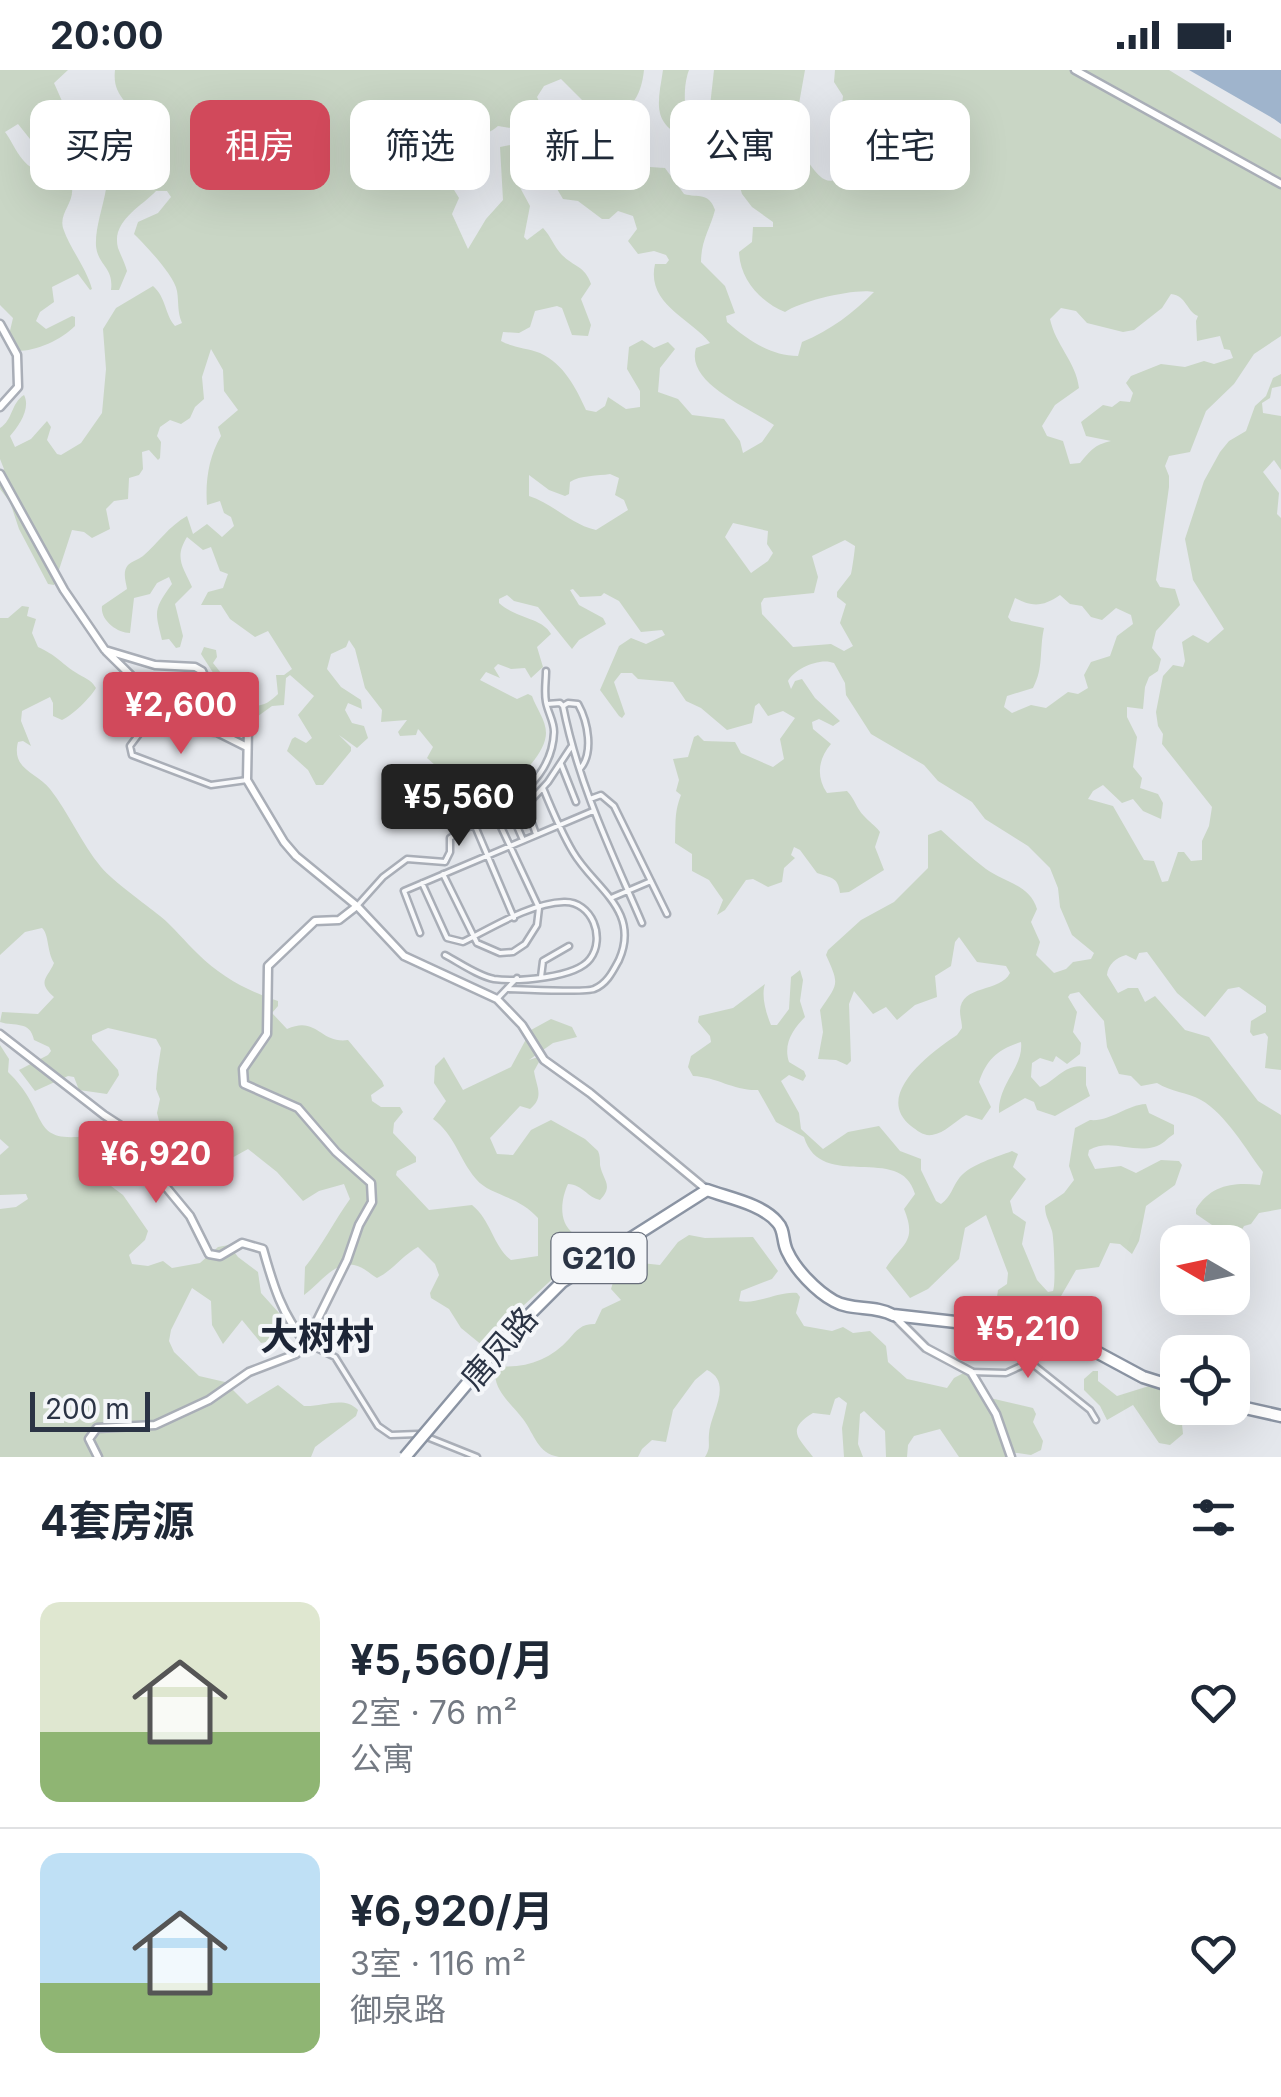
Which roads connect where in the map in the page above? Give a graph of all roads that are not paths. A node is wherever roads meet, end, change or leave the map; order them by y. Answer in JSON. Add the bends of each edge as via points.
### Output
{"nodes":[{"id":1,"x":1075,"y":70,"type":"edge"},
{"id":2,"x":1281,"y":184,"type":"edge"},
{"id":3,"x":0,"y":324,"type":"edge"},
{"id":4,"x":0,"y":407,"type":"edge"},
{"id":5,"x":0,"y":474,"type":"edge"},
{"id":6,"x":105,"y":650,"type":"junction"},
{"id":7,"x":546,"y":671,"type":"dead end"},
{"id":8,"x":546,"y":704,"type":"junction"},
{"id":9,"x":160,"y":706,"type":"junction"},
{"id":10,"x":563,"y":706,"type":"junction"},
{"id":11,"x":571,"y":746,"type":"junction"},
{"id":12,"x":247,"y":747,"type":"junction"},
{"id":13,"x":560,"y":763,"type":"junction"},
{"id":14,"x":578,"y":770,"type":"junction"},
{"id":15,"x":247,"y":780,"type":"junction"},
{"id":16,"x":543,"y":788,"type":"junction"},
{"id":17,"x":590,"y":799,"type":"junction"},
{"id":18,"x":576,"y":802,"type":"dead end"},
{"id":19,"x":508,"y":806,"type":"junction"},
{"id":20,"x":593,"y":811,"type":"junction"},
{"id":21,"x":495,"y":814,"type":"junction"},
{"id":22,"x":558,"y":824,"type":"junction"},
{"id":23,"x":474,"y":825,"type":"junction"},
{"id":24,"x":536,"y":835,"type":"junction"},
{"id":25,"x":523,"y":840,"type":"junction"},
{"id":26,"x":509,"y":846,"type":"junction"},
{"id":27,"x":487,"y":856,"type":"junction"},
{"id":28,"x":444,"y":874,"type":"junction"},
{"id":29,"x":651,"y":881,"type":"junction"},
{"id":30,"x":422,"y":883,"type":"junction"},
{"id":31,"x":628,"y":891,"type":"junction"},
{"id":32,"x":611,"y":898,"type":"junction"},
{"id":33,"x":357,"y":906,"type":"junction"},
{"id":34,"x":539,"y":908,"type":"junction"},
{"id":35,"x":666,"y":914,"type":"dead end"},
{"id":36,"x":514,"y":918,"type":"junction"},
{"id":37,"x":642,"y":923,"type":"dead end"},
{"id":38,"x":420,"y":932,"type":"dead end"},
{"id":39,"x":472,"y":938,"type":"junction"},
{"id":40,"x":569,"y":946,"type":"dead end"},
{"id":41,"x":446,"y":955,"type":"dead end"},
{"id":42,"x":540,"y":977,"type":"junction"},
{"id":43,"x":518,"y":978,"type":"junction"},
{"id":44,"x":508,"y":989,"type":"junction"},
{"id":45,"x":497,"y":1000,"type":"junction"},
{"id":46,"x":0,"y":1034,"type":"edge"},
{"id":47,"x":707,"y":1190,"type":"junction"},
{"id":48,"x":893,"y":1315,"type":"junction"},
{"id":49,"x":918,"y":1317,"type":"junction"},
{"id":50,"x":908,"y":1331,"type":"junction"},
{"id":51,"x":1063,"y":1334,"type":"junction"},
{"id":52,"x":306,"y":1343,"type":"junction"},
{"id":53,"x":1030,"y":1362,"type":"junction"},
{"id":54,"x":971,"y":1372,"type":"junction"},
{"id":55,"x":1160,"y":1382,"type":"edge"},
{"id":56,"x":1250,"y":1409,"type":"edge"},
{"id":57,"x":1281,"y":1416,"type":"edge"},
{"id":58,"x":1096,"y":1420,"type":"dead end"},
{"id":59,"x":98,"y":1457,"type":"edge"},
{"id":60,"x":405,"y":1457,"type":"edge"},
{"id":61,"x":476,"y":1457,"type":"edge"},
{"id":62,"x":1010,"y":1457,"type":"edge"}],
"edges":[{"from":1,"to":2,"type":"street"},
{"from":3,"to":4,"type":"street","via":[[16,356],[18,388]]},
{"from":5,"to":6,"type":"street"},
{"from":6,"to":9,"type":"street"},
{"from":6,"to":12,"type":"street","via":[[202,671],[212,702],[248,726]]},
{"from":7,"to":8,"type":"street"},
{"from":8,"to":10,"type":"street"},
{"from":8,"to":19,"type":"street","via":[[554,725],[546,761]]},
{"from":9,"to":12,"type":"street","via":[[195,730]]},
{"from":9,"to":15,"type":"street","via":[[130,746],[132,754],[211,785]]},
{"from":10,"to":11,"type":"street"},
{"from":10,"to":14,"type":"street","via":[[578,704],[585,719],[586,762]]},
{"from":11,"to":13,"type":"street"},
{"from":11,"to":14,"type":"street"},
{"from":12,"to":15,"type":"street"},
{"from":13,"to":16,"type":"street"},
{"from":13,"to":18,"type":"street"},
{"from":14,"to":17,"type":"street"},
{"from":15,"to":33,"type":"street","via":[[296,856]]},
{"from":16,"to":22,"type":"street"},
{"from":16,"to":24,"type":"street","via":[[526,806]]},
{"from":17,"to":20,"type":"street"},
{"from":17,"to":29,"type":"street","via":[[601,795],[614,806]]},
{"from":19,"to":21,"type":"street"},
{"from":19,"to":25,"type":"street"},
{"from":20,"to":22,"type":"street"},
{"from":20,"to":31,"type":"street"},
{"from":21,"to":23,"type":"street"},
{"from":21,"to":26,"type":"street"},
{"from":22,"to":24,"type":"street"},
{"from":22,"to":32,"type":"street"},
{"from":23,"to":27,"type":"street"},
{"from":23,"to":33,"type":"street","via":[[450,838],[445,862],[407,859]]},
{"from":24,"to":25,"type":"street"},
{"from":25,"to":26,"type":"street"},
{"from":26,"to":27,"type":"street"},
{"from":26,"to":34,"type":"street"},
{"from":27,"to":28,"type":"street"},
{"from":27,"to":36,"type":"street"},
{"from":28,"to":30,"type":"street"},
{"from":28,"to":39,"type":"street"},
{"from":29,"to":31,"type":"street"},
{"from":29,"to":35,"type":"street"},
{"from":30,"to":38,"type":"street","via":[[402,892]]},
{"from":30,"to":39,"type":"street","via":[[447,938]]},
{"from":31,"to":32,"type":"street"},
{"from":31,"to":37,"type":"street"},
{"from":32,"to":44,"type":"street","via":[[625,928],[622,952],[605,982],[583,991]]},
{"from":33,"to":45,"type":"street","via":[[404,956]]},
{"from":33,"to":52,"type":"street","via":[[339,920],[315,921],[268,966],[267,1034],[244,1069],[244,1084],[298,1108],[372,1183],[372,1202]]},
{"from":34,"to":36,"type":"street"},
{"from":34,"to":39,"type":"street","via":[[534,935],[513,952],[488,949]]},
{"from":34,"to":42,"type":"street","via":[[567,901],[581,906],[591,915],[596,939],[587,963]]},
{"from":36,"to":39,"type":"street"},
{"from":40,"to":42,"type":"street","via":[[543,961]]},
{"from":41,"to":43,"type":"street","via":[[485,976]]},
{"from":42,"to":43,"type":"street"},
{"from":43,"to":44,"type":"street"},
{"from":44,"to":45,"type":"street"},
{"from":45,"to":47,"type":"street","via":[[544,1060]]},
{"from":46,"to":52,"type":"street","via":[[141,1139],[151,1169],[190,1216],[209,1254],[220,1256],[242,1243],[264,1250],[274,1293]]},
{"from":47,"to":48,"type":"highway","via":[[777,1221],[799,1270],[836,1303]]},
{"from":47,"to":60,"type":"highway","name":"唐凤路","number":"G210","bridge":true,"via":[[562,1282]]},
{"from":48,"to":49,"type":"highway"},
{"from":48,"to":50,"type":"street"},
{"from":49,"to":50,"type":"highway"},
{"from":49,"to":51,"type":"highway"},
{"from":50,"to":54,"type":"street"},
{"from":51,"to":53,"type":"street"},
{"from":51,"to":55,"type":"highway"},
{"from":52,"to":59,"type":"street","via":[[155,1425],[97,1428],[89,1439]]},
{"from":52,"to":61,"type":"street","via":[[335,1357],[378,1426],[391,1435],[420,1434]]},
{"from":53,"to":54,"type":"street","via":[[1006,1373]]},
{"from":53,"to":58,"type":"street"},
{"from":54,"to":62,"type":"street","via":[[996,1414]]},
{"from":56,"to":57,"type":"highway"}]}
